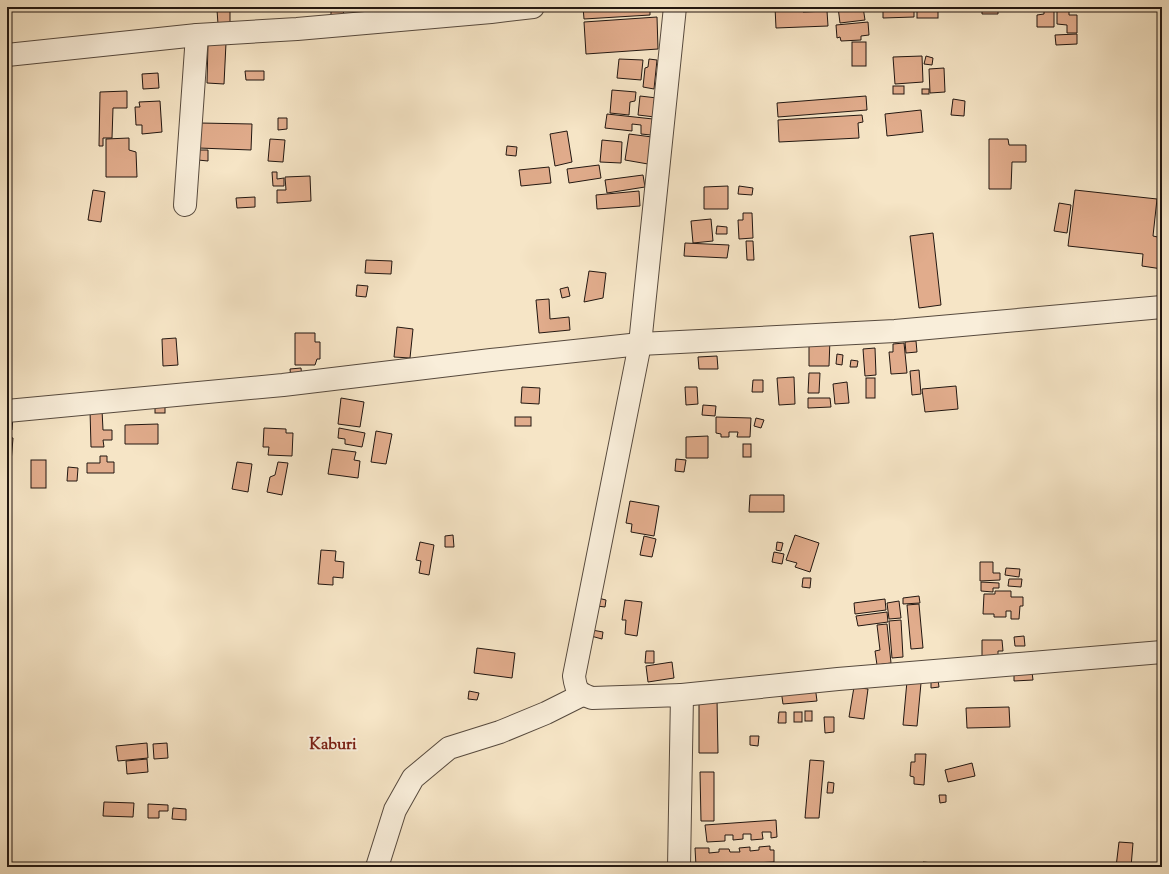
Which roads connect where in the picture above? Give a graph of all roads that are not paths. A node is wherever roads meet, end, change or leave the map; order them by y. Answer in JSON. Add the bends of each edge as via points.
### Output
{"nodes":[{"id":1,"x":533,"y":7,"type":"edge"},
{"id":2,"x":675,"y":7,"type":"edge"},
{"id":3,"x":197,"y":35,"type":"junction"},
{"id":4,"x":7,"y":55,"type":"edge"},
{"id":5,"x":185,"y":205,"type":"dead end"},
{"id":6,"x":1162,"y":306,"type":"edge"},
{"id":7,"x":640,"y":344,"type":"junction"},
{"id":8,"x":7,"y":411,"type":"edge"},
{"id":9,"x":1162,"y":652,"type":"edge"},
{"id":10,"x":582,"y":695,"type":"junction"},
{"id":11,"x":682,"y":695,"type":"junction"},
{"id":12,"x":377,"y":867,"type":"edge"},
{"id":13,"x":679,"y":867,"type":"edge"}],
"edges":[{"from":1,"to":3,"type":"street","via":[[297,30]]},
{"from":2,"to":7,"type":"street"},
{"from":3,"to":4,"type":"street"},
{"from":3,"to":5,"type":"street"},
{"from":6,"to":7,"type":"street","via":[[895,331]]},
{"from":7,"to":8,"type":"street","via":[[283,385]]},
{"from":7,"to":10,"type":"street","via":[[574,676],[575,688]]},
{"from":9,"to":11,"type":"street","via":[[838,679]]},
{"from":10,"to":11,"type":"street","via":[[592,698]]},
{"from":10,"to":12,"type":"street","via":[[500,732],[449,748],[413,778],[395,810]]},
{"from":11,"to":13,"type":"street"}]}
